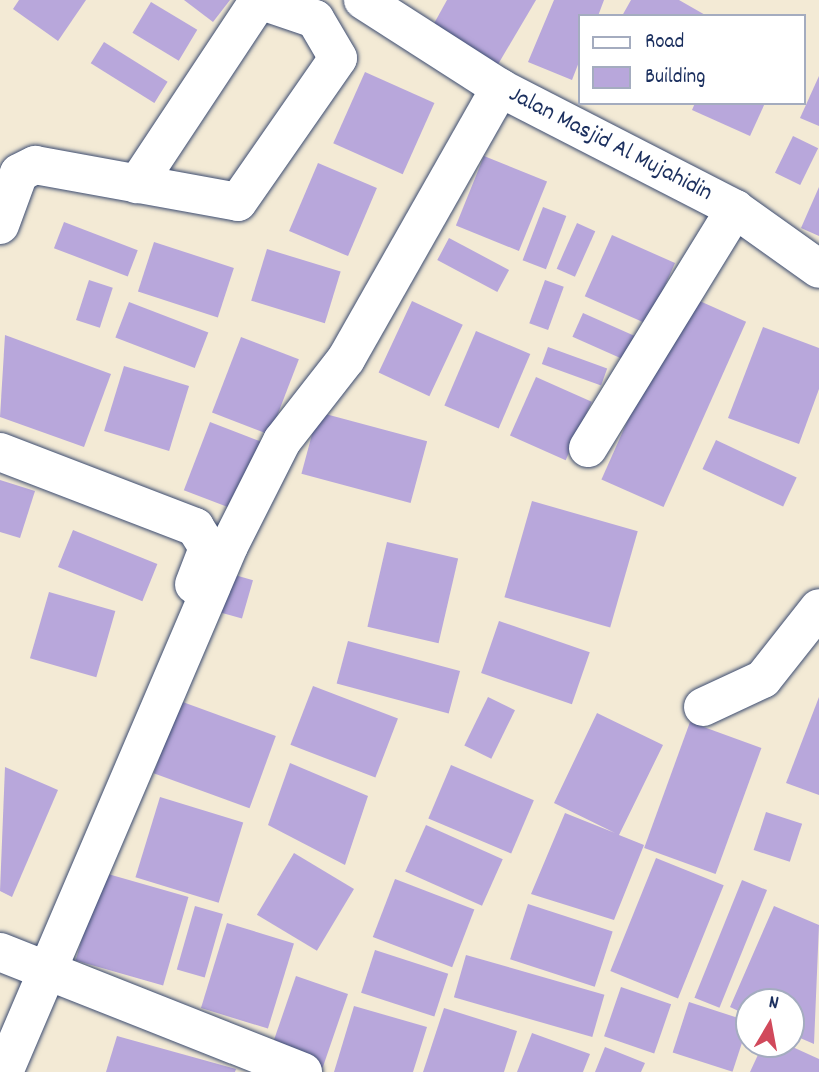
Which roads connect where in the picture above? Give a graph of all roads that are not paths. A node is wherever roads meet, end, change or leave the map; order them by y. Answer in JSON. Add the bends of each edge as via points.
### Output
{"nodes":[{"id":1,"x":363,"y":0,"type":"edge"},
{"id":2,"x":402,"y":12,"type":"edge"},
{"id":3,"x":500,"y":88,"type":"junction"},
{"id":4,"x":137,"y":184,"type":"junction"},
{"id":5,"x":735,"y":209,"type":"junction"},
{"id":6,"x":0,"y":225,"type":"edge"},
{"id":7,"x":819,"y":270,"type":"edge"},
{"id":8,"x":588,"y":449,"type":"dead end"},
{"id":9,"x":0,"y":452,"type":"edge"},
{"id":10,"x":819,"y":608,"type":"edge"},
{"id":11,"x":703,"y":707,"type":"dead end"},
{"id":12,"x":26,"y":962,"type":"edge"},
{"id":13,"x":4,"y":1072,"type":"edge"},
{"id":14,"x":303,"y":1072,"type":"edge"}],
"edges":[{"from":1,"to":2,"type":"street","name":"Jalan Masjid Al Mujahidin"},
{"from":2,"to":3,"type":"street","name":"Jalan Masjid Al Mujahidin"},
{"from":3,"to":5,"type":"street","name":"Jalan Masjid Al Mujahidin"},
{"from":3,"to":12,"type":"street","via":[[346,359],[282,441]]},
{"from":4,"to":4,"type":"street","via":[[239,202],[338,58],[315,19],[259,0]]},
{"from":4,"to":6,"type":"street","via":[[35,164],[19,173]]},
{"from":5,"to":7,"type":"street","name":"Jalan Masjid Al Mujahidin"},
{"from":5,"to":8,"type":"street"},
{"from":9,"to":12,"type":"street","via":[[195,527],[208,539],[201,568]]},
{"from":10,"to":11,"type":"street","via":[[763,679]]},
{"from":12,"to":13,"type":"street"},
{"from":12,"to":14,"type":"street"}]}
